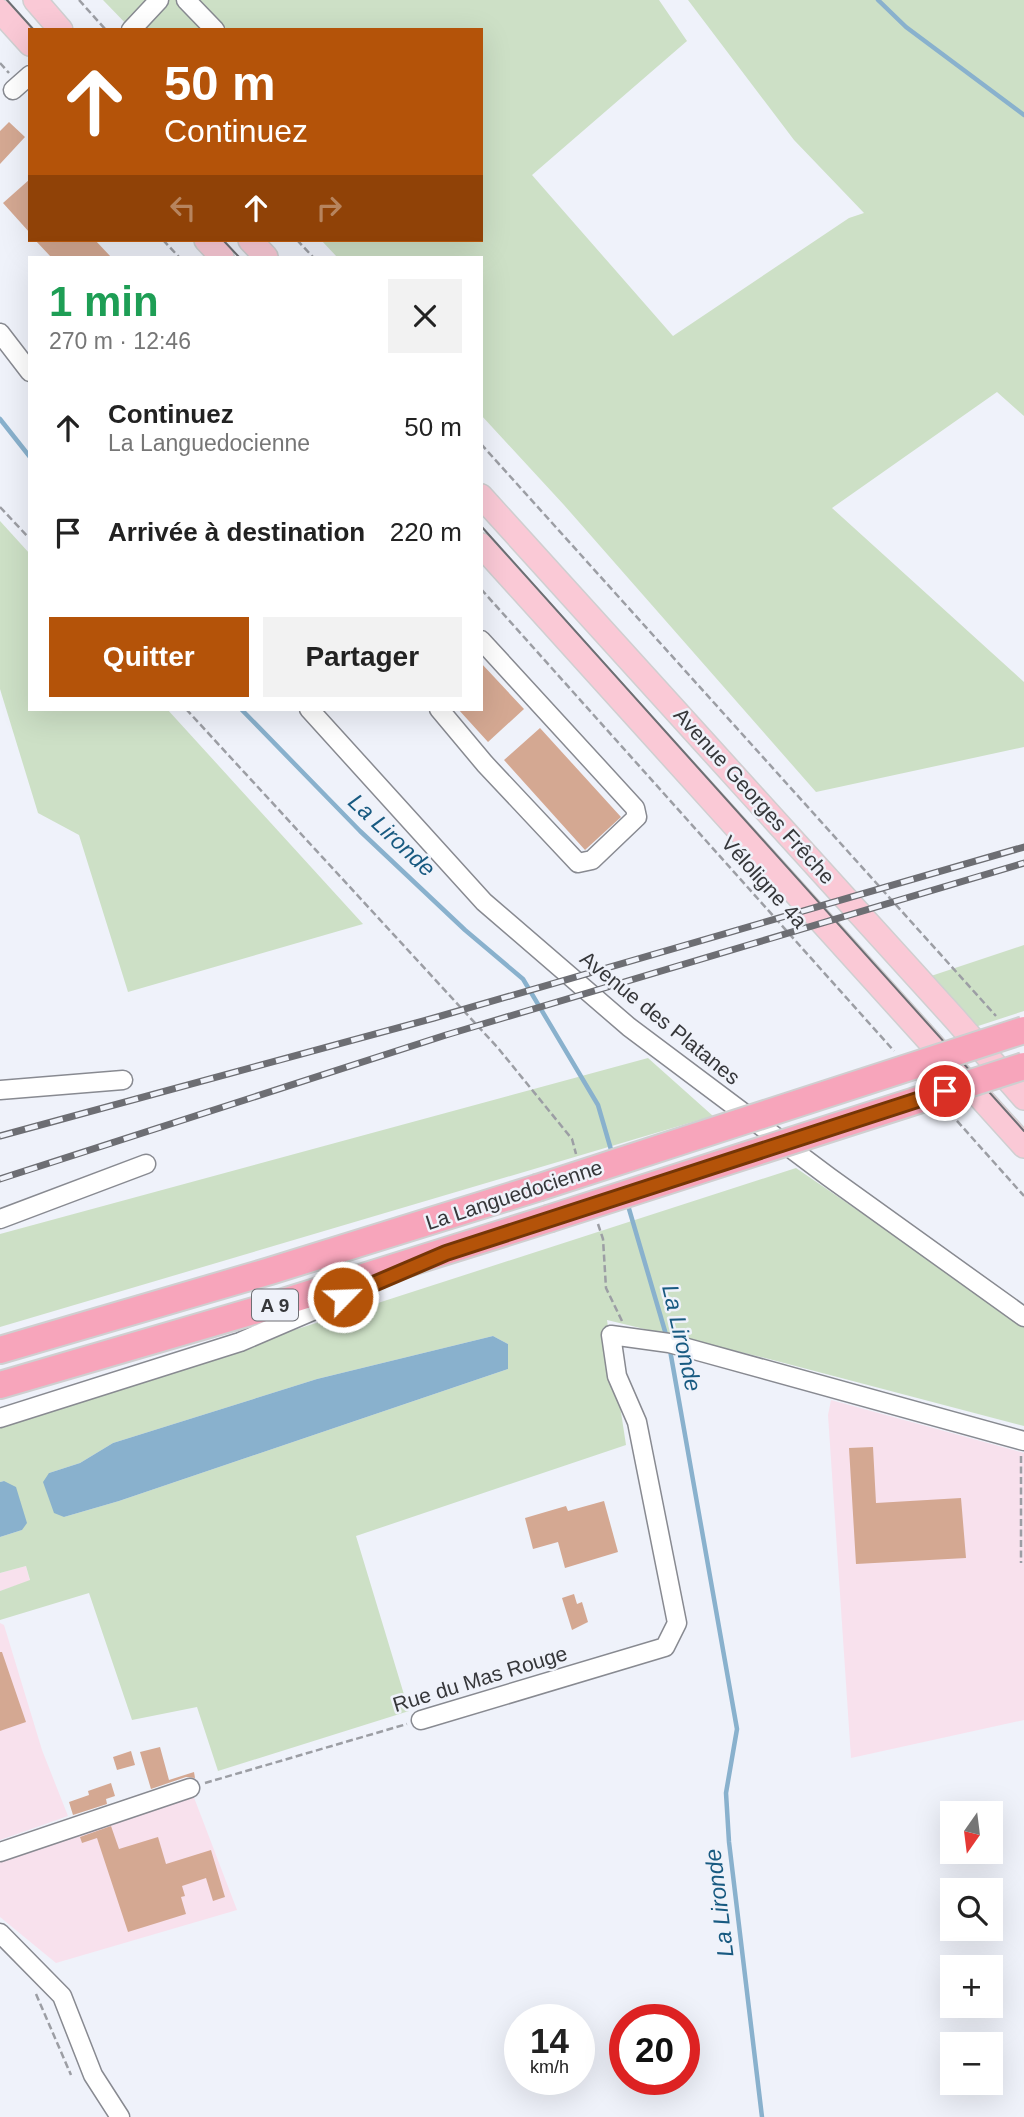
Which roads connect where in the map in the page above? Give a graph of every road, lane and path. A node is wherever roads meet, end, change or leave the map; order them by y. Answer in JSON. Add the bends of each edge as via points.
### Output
{"nodes":[{"id":1,"x":35,"y":0,"type":"edge"},
{"id":2,"x":79,"y":0,"type":"edge"},
{"id":3,"x":159,"y":0,"type":"edge"},
{"id":4,"x":186,"y":0,"type":"edge"},
{"id":5,"x":0,"y":11,"type":"edge"},
{"id":6,"x":59,"y":28,"type":"edge"},
{"id":7,"x":104,"y":28,"type":"edge"},
{"id":8,"x":133,"y":28,"type":"edge"},
{"id":9,"x":213,"y":28,"type":"edge"},
{"id":10,"x":28,"y":42,"type":"edge"},
{"id":11,"x":28,"y":77,"type":"edge"},
{"id":12,"x":13,"y":90,"type":"dead end"},
{"id":13,"x":165,"y":242,"type":"edge"},
{"id":14,"x":208,"y":242,"type":"edge"},
{"id":15,"x":252,"y":242,"type":"edge"},
{"id":16,"x":299,"y":242,"type":"edge"},
{"id":17,"x":178,"y":256,"type":"edge"},
{"id":18,"x":221,"y":256,"type":"edge"},
{"id":19,"x":265,"y":256,"type":"edge"},
{"id":20,"x":312,"y":256,"type":"edge"},
{"id":21,"x":0,"y":333,"type":"edge"},
{"id":22,"x":28,"y":366,"type":"edge"},
{"id":23,"x":483,"y":446,"type":"edge"},
{"id":24,"x":483,"y":498,"type":"edge"},
{"id":25,"x":0,"y":507,"type":"edge"},
{"id":26,"x":28,"y":537,"type":"edge"},
{"id":27,"x":483,"y":547,"type":"edge"},
{"id":28,"x":483,"y":591,"type":"edge"},
{"id":29,"x":483,"y":642,"type":"edge"},
{"id":30,"x":188,"y":711,"type":"edge"},
{"id":31,"x":311,"y":711,"type":"edge"},
{"id":32,"x":441,"y":711,"type":"edge"},
{"id":33,"x":996,"y":1016,"type":"dead end"},
{"id":34,"x":1024,"y":1030,"type":"edge"},
{"id":35,"x":895,"y":1052,"type":"dead end"},
{"id":36,"x":1024,"y":1066,"type":"edge"},
{"id":37,"x":123,"y":1080,"type":"dead end"},
{"id":38,"x":0,"y":1090,"type":"edge"},
{"id":39,"x":1024,"y":1098,"type":"edge"},
{"id":40,"x":950,"y":1114,"type":"dead end"},
{"id":41,"x":1024,"y":1146,"type":"edge"},
{"id":42,"x":146,"y":1164,"type":"dead end"},
{"id":43,"x":579,"y":1164,"type":"dead end"},
{"id":44,"x":1024,"y":1196,"type":"edge"},
{"id":45,"x":595,"y":1214,"type":"dead end"},
{"id":46,"x":0,"y":1219,"type":"edge"},
{"id":47,"x":446,"y":1253,"type":"junction"},
{"id":48,"x":1024,"y":1317,"type":"edge"},
{"id":49,"x":629,"y":1337,"type":"junction"},
{"id":50,"x":0,"y":1350,"type":"edge"},
{"id":51,"x":0,"y":1385,"type":"edge"},
{"id":52,"x":0,"y":1418,"type":"edge"},
{"id":53,"x":1023,"y":1447,"type":"edge"},
{"id":54,"x":1021,"y":1563,"type":"dead end"},
{"id":55,"x":421,"y":1720,"type":"joint"},
{"id":56,"x":190,"y":1788,"type":"joint"},
{"id":57,"x":0,"y":1852,"type":"edge"},
{"id":58,"x":0,"y":1933,"type":"edge"},
{"id":59,"x":33,"y":1987,"type":"dead end"},
{"id":60,"x":71,"y":2075,"type":"dead end"},
{"id":61,"x":120,"y":2117,"type":"edge"}],
"edges":[{"from":1,"to":6,"type":"main road"},
{"from":2,"to":7,"type":"path"},
{"from":3,"to":8,"type":"street"},
{"from":4,"to":9,"type":"street"},
{"from":5,"to":10,"type":"main road"},
{"from":11,"to":12,"type":"street"},
{"from":13,"to":17,"type":"path"},
{"from":14,"to":18,"type":"main road"},
{"from":15,"to":19,"type":"main road"},
{"from":16,"to":20,"type":"path"},
{"from":21,"to":22,"type":"street"},
{"from":23,"to":33,"type":"path"},
{"from":24,"to":39,"type":"main road","name":"Avenue Georges Frêche"},
{"from":25,"to":26,"type":"path"},
{"from":27,"to":41,"type":"main road","name":"Avenue Georges Frêche"},
{"from":28,"to":35,"type":"path","name":"Véloligne 4a"},
{"from":29,"to":32,"type":"street","via":[[635,808],[637,817],[592,860],[578,863]]},
{"from":30,"to":43,"type":"path","via":[[498,1048],[572,1139]]},
{"from":31,"to":48,"type":"street","name":"Avenue des Platanes","via":[[484,902],[629,1027]]},
{"from":34,"to":50,"type":"highway","name":"La Languedocienne","number":"A 9","bridge":true,"via":[[537,1188]]},
{"from":36,"to":47,"type":"highway","name":"La Languedocienne","number":"A 9","bridge":true},
{"from":37,"to":38,"type":"street"},
{"from":40,"to":44,"type":"path"},
{"from":42,"to":46,"type":"street"},
{"from":45,"to":49,"type":"path","via":[[603,1239],[606,1288]]},
{"from":47,"to":51,"type":"highway","name":"La Languedocienne","number":"A 9"},
{"from":47,"to":52,"type":"street","via":[[240,1342]]},
{"from":49,"to":53,"type":"street","via":[[669,1343]]},
{"from":49,"to":55,"type":"street","name":"Rue du Mas Rouge","via":[[611,1335],[617,1376],[637,1422],[677,1623],[665,1647]]},
{"from":53,"to":54,"type":"path","via":[[1019,1461]]},
{"from":55,"to":56,"type":"path","name":"Rue du Mas Rouge"},
{"from":56,"to":57,"type":"street"},
{"from":58,"to":61,"type":"street","via":[[62,1996],[93,2075]]},
{"from":59,"to":60,"type":"path"}]}
